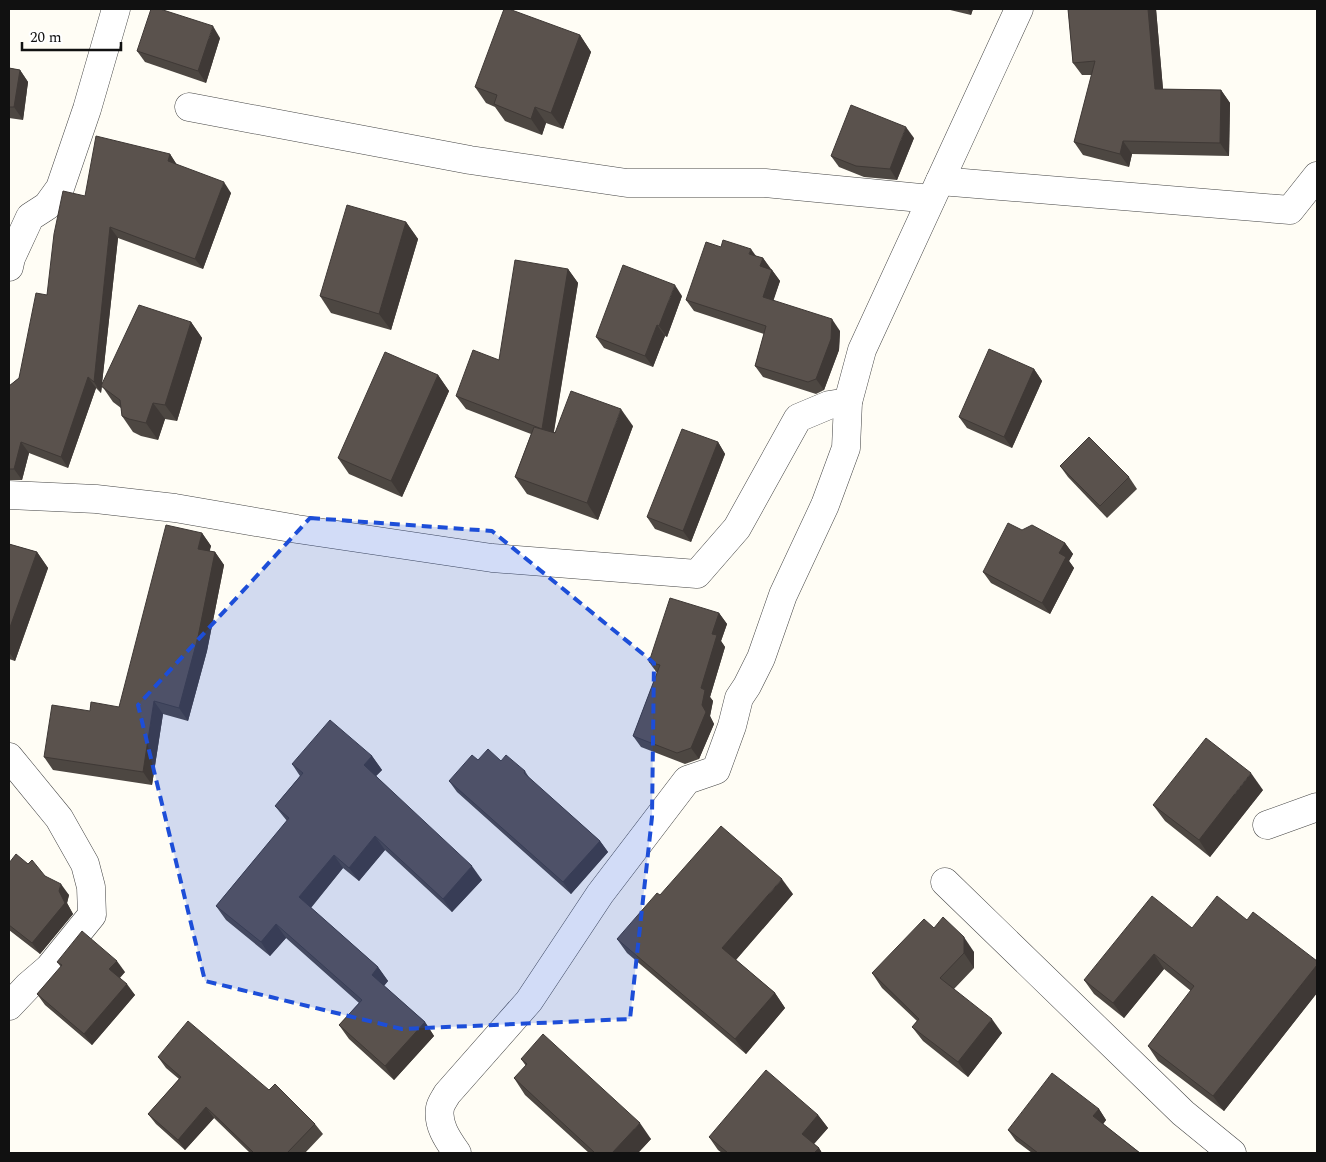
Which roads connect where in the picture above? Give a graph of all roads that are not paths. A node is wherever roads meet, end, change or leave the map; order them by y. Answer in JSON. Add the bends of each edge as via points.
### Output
{"nodes":[{"id":1,"x":116,"y":9,"type":"edge"},
{"id":2,"x":1019,"y":9,"type":"edge"},
{"id":3,"x":189,"y":107,"type":"dead end"},
{"id":4,"x":1317,"y":176,"type":"edge"},
{"id":5,"x":936,"y":190,"type":"junction"},
{"id":6,"x":9,"y":267,"type":"edge"},
{"id":7,"x":848,"y":402,"type":"junction"},
{"id":8,"x":9,"y":494,"type":"edge"},
{"id":9,"x":9,"y":757,"type":"edge"},
{"id":10,"x":1317,"y":807,"type":"edge"},
{"id":11,"x":1267,"y":825,"type":"dead end"},
{"id":12,"x":945,"y":882,"type":"dead end"},
{"id":13,"x":9,"y":1006,"type":"edge"},
{"id":14,"x":457,"y":1153,"type":"edge"},
{"id":15,"x":1232,"y":1153,"type":"edge"}],
"edges":[{"from":1,"to":6,"type":"street","via":[[60,188],[47,206],[30,217]]},
{"from":2,"to":5,"type":"street"},
{"from":3,"to":5,"type":"street","via":[[470,160],[627,183],[765,183]]},
{"from":4,"to":5,"type":"street","via":[[1290,210]]},
{"from":5,"to":7,"type":"street","via":[[862,350]]},
{"from":7,"to":8,"type":"street","via":[[829,405],[798,418],[737,528],[697,574],[492,558],[175,508]]},
{"from":7,"to":14,"type":"street","via":[[846,448],[825,506],[783,595],[760,658],[739,698],[716,770],[687,780],[600,894],[529,1001],[447,1094],[440,1107],[439,1119],[446,1138]]},
{"from":9,"to":13,"type":"street","via":[[59,818],[85,864],[91,887],[92,915],[49,968]]},
{"from":10,"to":11,"type":"street"},
{"from":12,"to":15,"type":"street","via":[[1183,1113]]}]}
